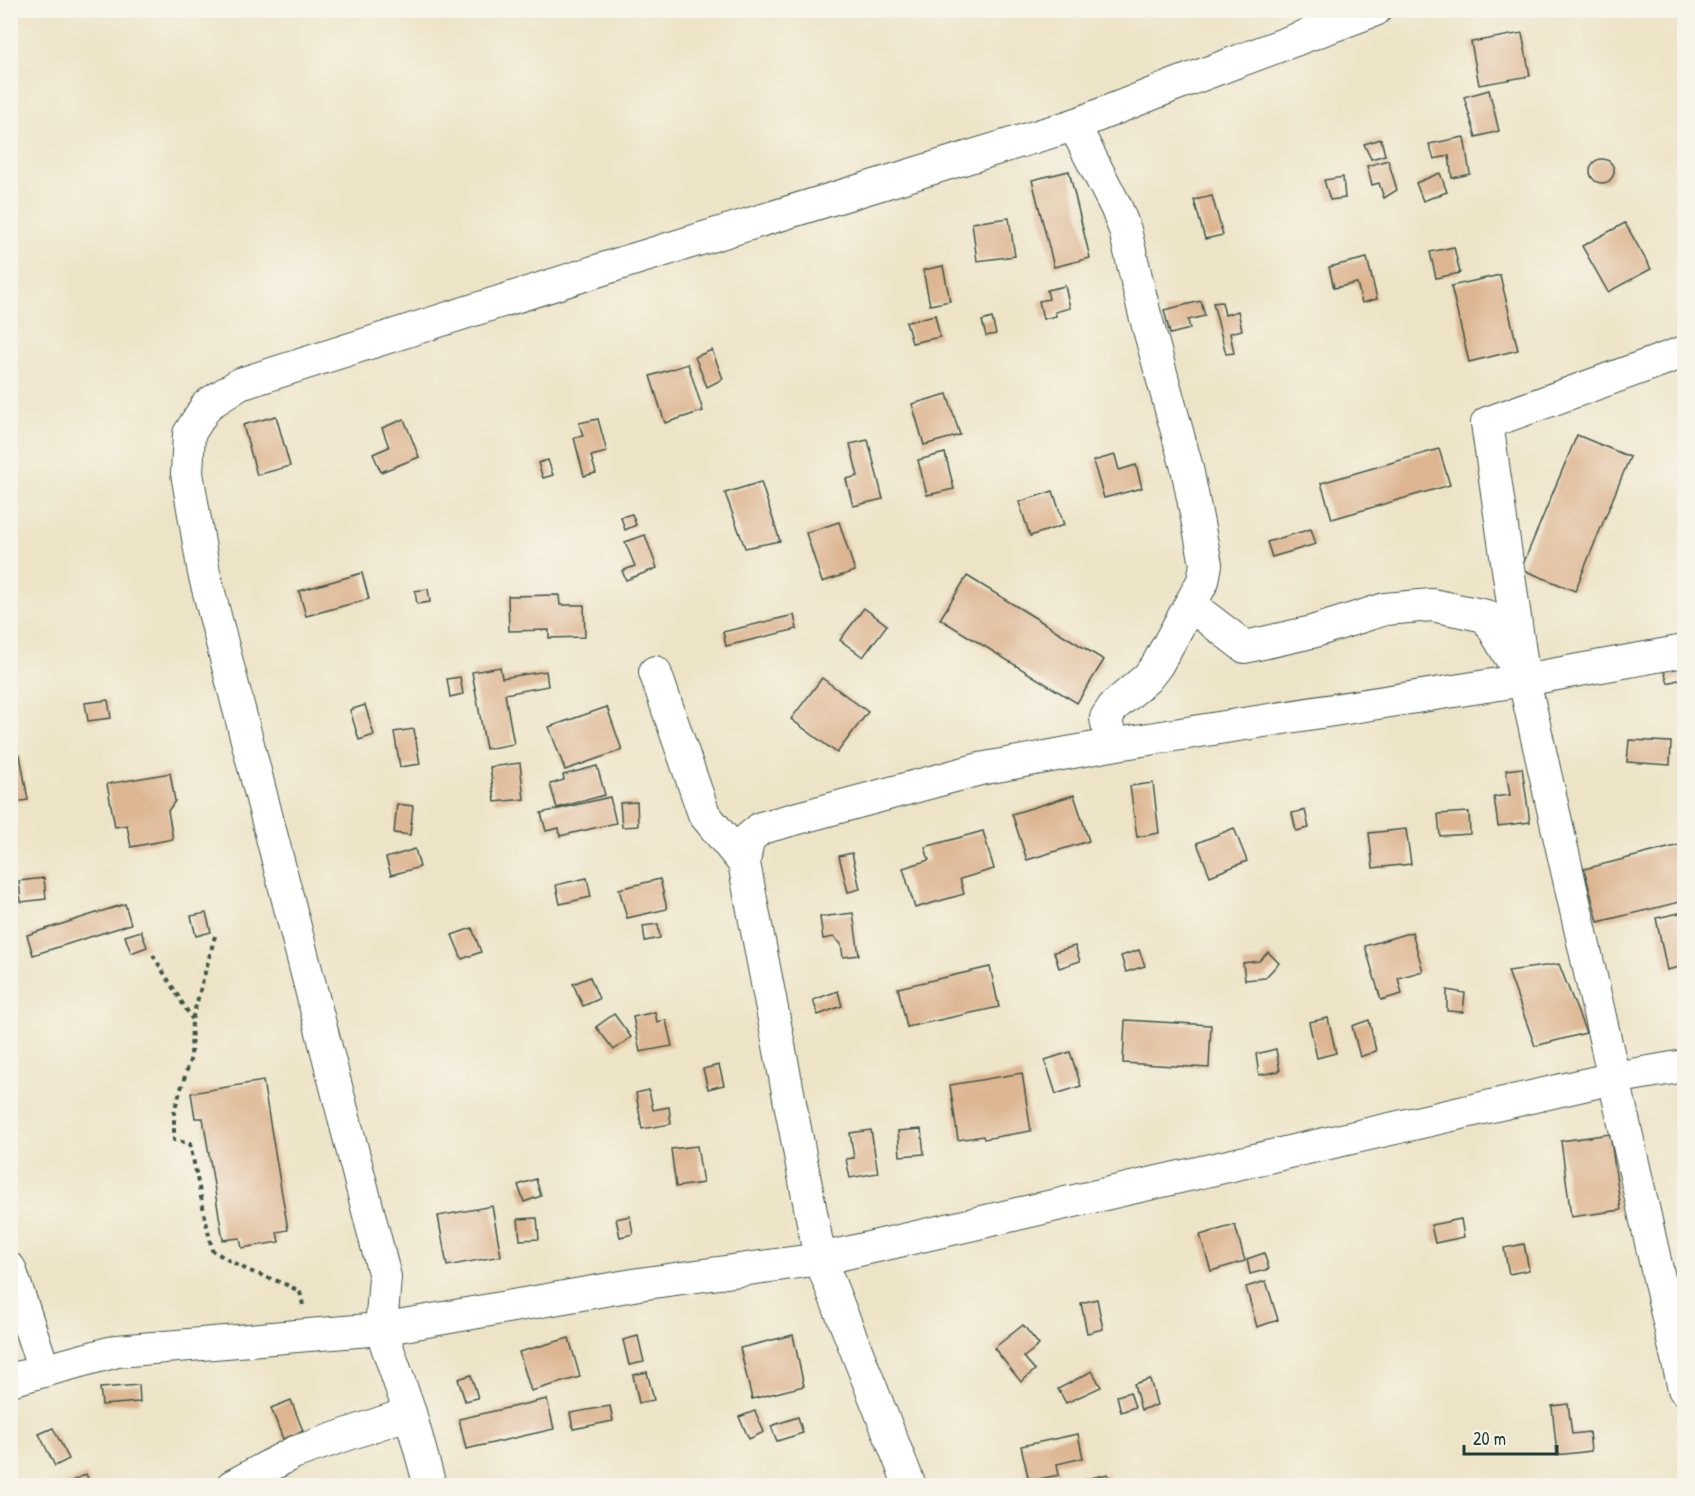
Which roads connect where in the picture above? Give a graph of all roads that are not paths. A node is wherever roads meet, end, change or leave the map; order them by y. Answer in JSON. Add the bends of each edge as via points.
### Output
{"nodes":[{"id":1,"x":1375,"y":10,"type":"edge"},
{"id":2,"x":1074,"y":125,"type":"junction"},
{"id":3,"x":1684,"y":352,"type":"edge"},
{"id":4,"x":1190,"y":605,"type":"junction"},
{"id":5,"x":1684,"y":651,"type":"edge"},
{"id":6,"x":655,"y":672,"type":"dead end"},
{"id":7,"x":1524,"y":680,"type":"junction"},
{"id":8,"x":1111,"y":746,"type":"junction"},
{"id":9,"x":744,"y":863,"type":"junction"},
{"id":10,"x":1684,"y":1066,"type":"edge"},
{"id":11,"x":1614,"y":1078,"type":"junction"},
{"id":12,"x":820,"y":1259,"type":"junction"},
{"id":13,"x":10,"y":1269,"type":"edge"},
{"id":14,"x":381,"y":1329,"type":"junction"},
{"id":15,"x":44,"y":1370,"type":"junction"},
{"id":16,"x":10,"y":1380,"type":"edge"},
{"id":17,"x":1684,"y":1389,"type":"edge"},
{"id":18,"x":411,"y":1413,"type":"junction"},
{"id":19,"x":232,"y":1485,"type":"edge"},
{"id":20,"x":430,"y":1485,"type":"edge"},
{"id":21,"x":910,"y":1485,"type":"edge"}],
"edges":[{"from":1,"to":2,"type":"street"},
{"from":2,"to":4,"type":"street","via":[[1125,230],[1187,468],[1206,564],[1203,581]]},
{"from":2,"to":14,"type":"street","via":[[240,384],[207,405],[189,434],[187,473],[207,583],[386,1277]]},
{"from":3,"to":7,"type":"street","via":[[1487,423]]},
{"from":4,"to":7,"type":"street","via":[[1245,647],[1312,632],[1385,609],[1432,605],[1486,616]]},
{"from":4,"to":8,"type":"street","via":[[1157,665],[1106,718]]},
{"from":5,"to":7,"type":"street"},
{"from":6,"to":9,"type":"street","via":[[704,814]]},
{"from":7,"to":8,"type":"street"},
{"from":7,"to":11,"type":"street"},
{"from":8,"to":9,"type":"street","via":[[980,769],[761,828],[748,839]]},
{"from":9,"to":12,"type":"street"},
{"from":10,"to":11,"type":"street"},
{"from":11,"to":12,"type":"street"},
{"from":11,"to":17,"type":"street"},
{"from":12,"to":14,"type":"street","via":[[639,1284]]},
{"from":12,"to":21,"type":"street"},
{"from":13,"to":15,"type":"street"},
{"from":14,"to":15,"type":"street","via":[[117,1351]]},
{"from":14,"to":18,"type":"street"},
{"from":15,"to":16,"type":"street"},
{"from":18,"to":19,"type":"street","via":[[293,1453]]},
{"from":18,"to":20,"type":"street"}]}
